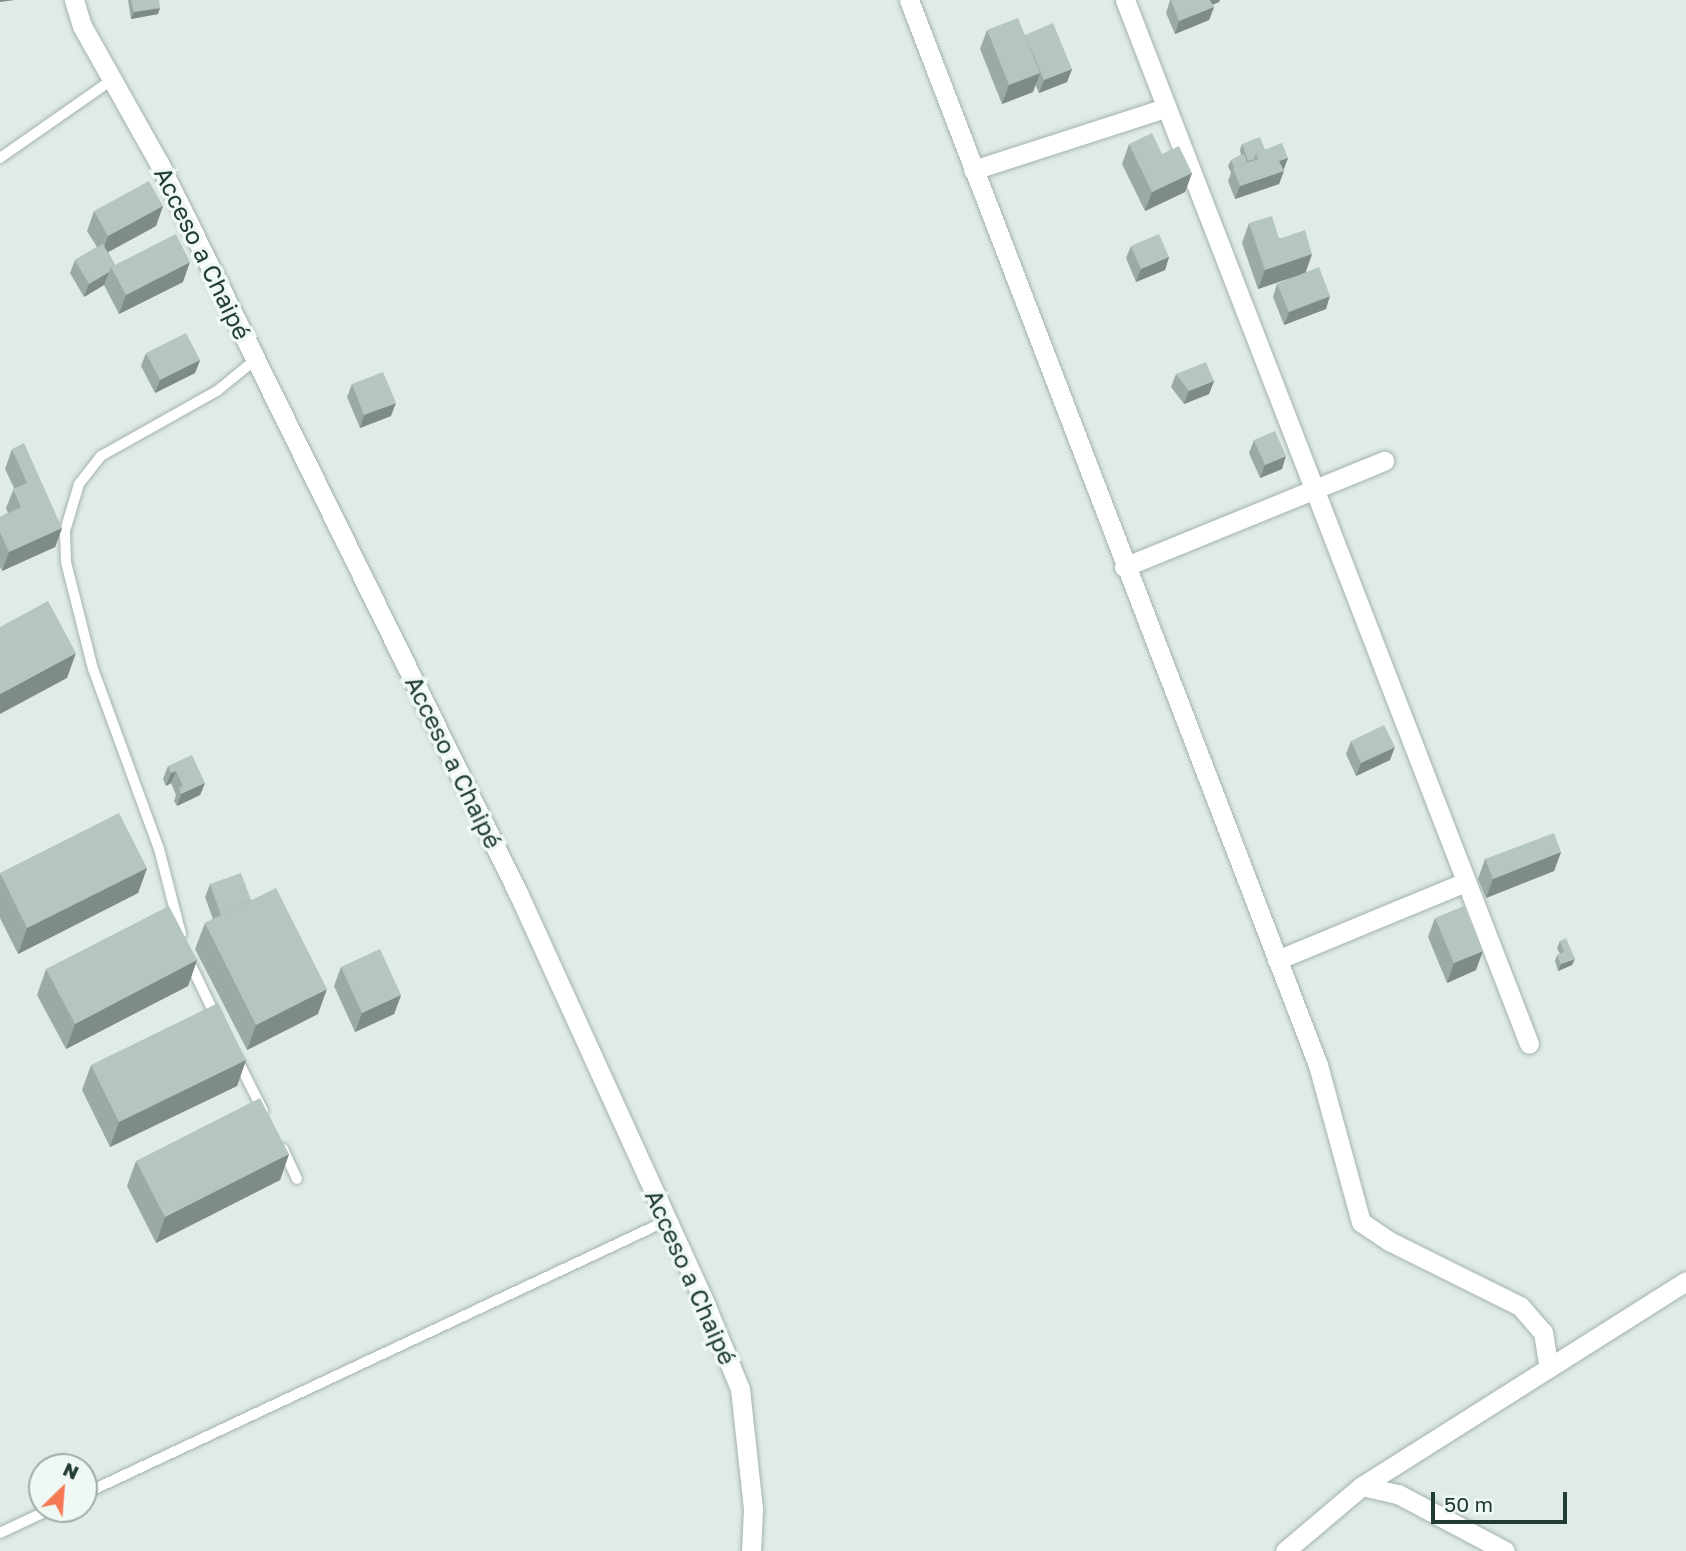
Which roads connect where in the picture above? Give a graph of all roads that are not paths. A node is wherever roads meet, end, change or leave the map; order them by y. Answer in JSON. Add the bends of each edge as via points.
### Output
{"nodes":[{"id":1,"x":74,"y":0,"type":"edge"},
{"id":2,"x":909,"y":0,"type":"edge"},
{"id":3,"x":1125,"y":0,"type":"edge"},
{"id":4,"x":112,"y":80,"type":"junction"},
{"id":5,"x":1165,"y":108,"type":"junction"},
{"id":6,"x":0,"y":158,"type":"edge"},
{"id":7,"x":973,"y":170,"type":"junction"},
{"id":8,"x":256,"y":359,"type":"junction"},
{"id":9,"x":1384,"y":461,"type":"dead end"},
{"id":10,"x":1311,"y":490,"type":"junction"},
{"id":11,"x":1124,"y":567,"type":"junction"},
{"id":12,"x":1465,"y":882,"type":"junction"},
{"id":13,"x":1277,"y":960,"type":"junction"},
{"id":14,"x":220,"y":1024,"type":"edge"},
{"id":15,"x":1529,"y":1044,"type":"dead end"},
{"id":16,"x":232,"y":1048,"type":"edge"},
{"id":17,"x":268,"y":1119,"type":"edge"},
{"id":18,"x":279,"y":1143,"type":"edge"},
{"id":19,"x":297,"y":1178,"type":"dead end"},
{"id":20,"x":666,"y":1221,"type":"junction"},
{"id":21,"x":1686,"y":1281,"type":"edge"},
{"id":22,"x":1549,"y":1368,"type":"junction"},
{"id":23,"x":1362,"y":1486,"type":"junction"},
{"id":24,"x":98,"y":1487,"type":"edge"},
{"id":25,"x":28,"y":1520,"type":"edge"},
{"id":26,"x":0,"y":1533,"type":"edge"},
{"id":27,"x":751,"y":1551,"type":"edge"},
{"id":28,"x":1285,"y":1551,"type":"edge"},
{"id":29,"x":1505,"y":1551,"type":"edge"}],
"edges":[{"from":1,"to":4,"type":"street","name":"Acceso a Chaipé","via":[[82,26]]},
{"from":2,"to":7,"type":"street"},
{"from":3,"to":5,"type":"street"},
{"from":4,"to":6,"type":"lane"},
{"from":4,"to":8,"type":"street","name":"Acceso a Chaipé","via":[[159,163]]},
{"from":5,"to":7,"type":"street"},
{"from":5,"to":10,"type":"street"},
{"from":7,"to":11,"type":"street"},
{"from":8,"to":14,"type":"lane","via":[[217,391],[101,456],[79,484],[65,531],[66,562],[93,669],[159,849],[190,965]]},
{"from":8,"to":20,"type":"street","name":"Acceso a Chaipé","via":[[519,895]]},
{"from":9,"to":10,"type":"street"},
{"from":10,"to":11,"type":"street"},
{"from":10,"to":12,"type":"street"},
{"from":11,"to":13,"type":"street"},
{"from":12,"to":13,"type":"street"},
{"from":12,"to":15,"type":"street"},
{"from":13,"to":22,"type":"street","via":[[1318,1065],[1361,1222],[1389,1241],[1520,1306],[1543,1332]]},
{"from":16,"to":17,"type":"lane"},
{"from":18,"to":19,"type":"lane"},
{"from":20,"to":24,"type":"lane"},
{"from":20,"to":27,"type":"street","name":"Acceso a Chaipé","via":[[740,1389],[753,1509]]},
{"from":21,"to":22,"type":"street"},
{"from":22,"to":23,"type":"street"},
{"from":23,"to":28,"type":"street"},
{"from":23,"to":29,"type":"street","via":[[1398,1494]]},
{"from":25,"to":26,"type":"lane"}]}
